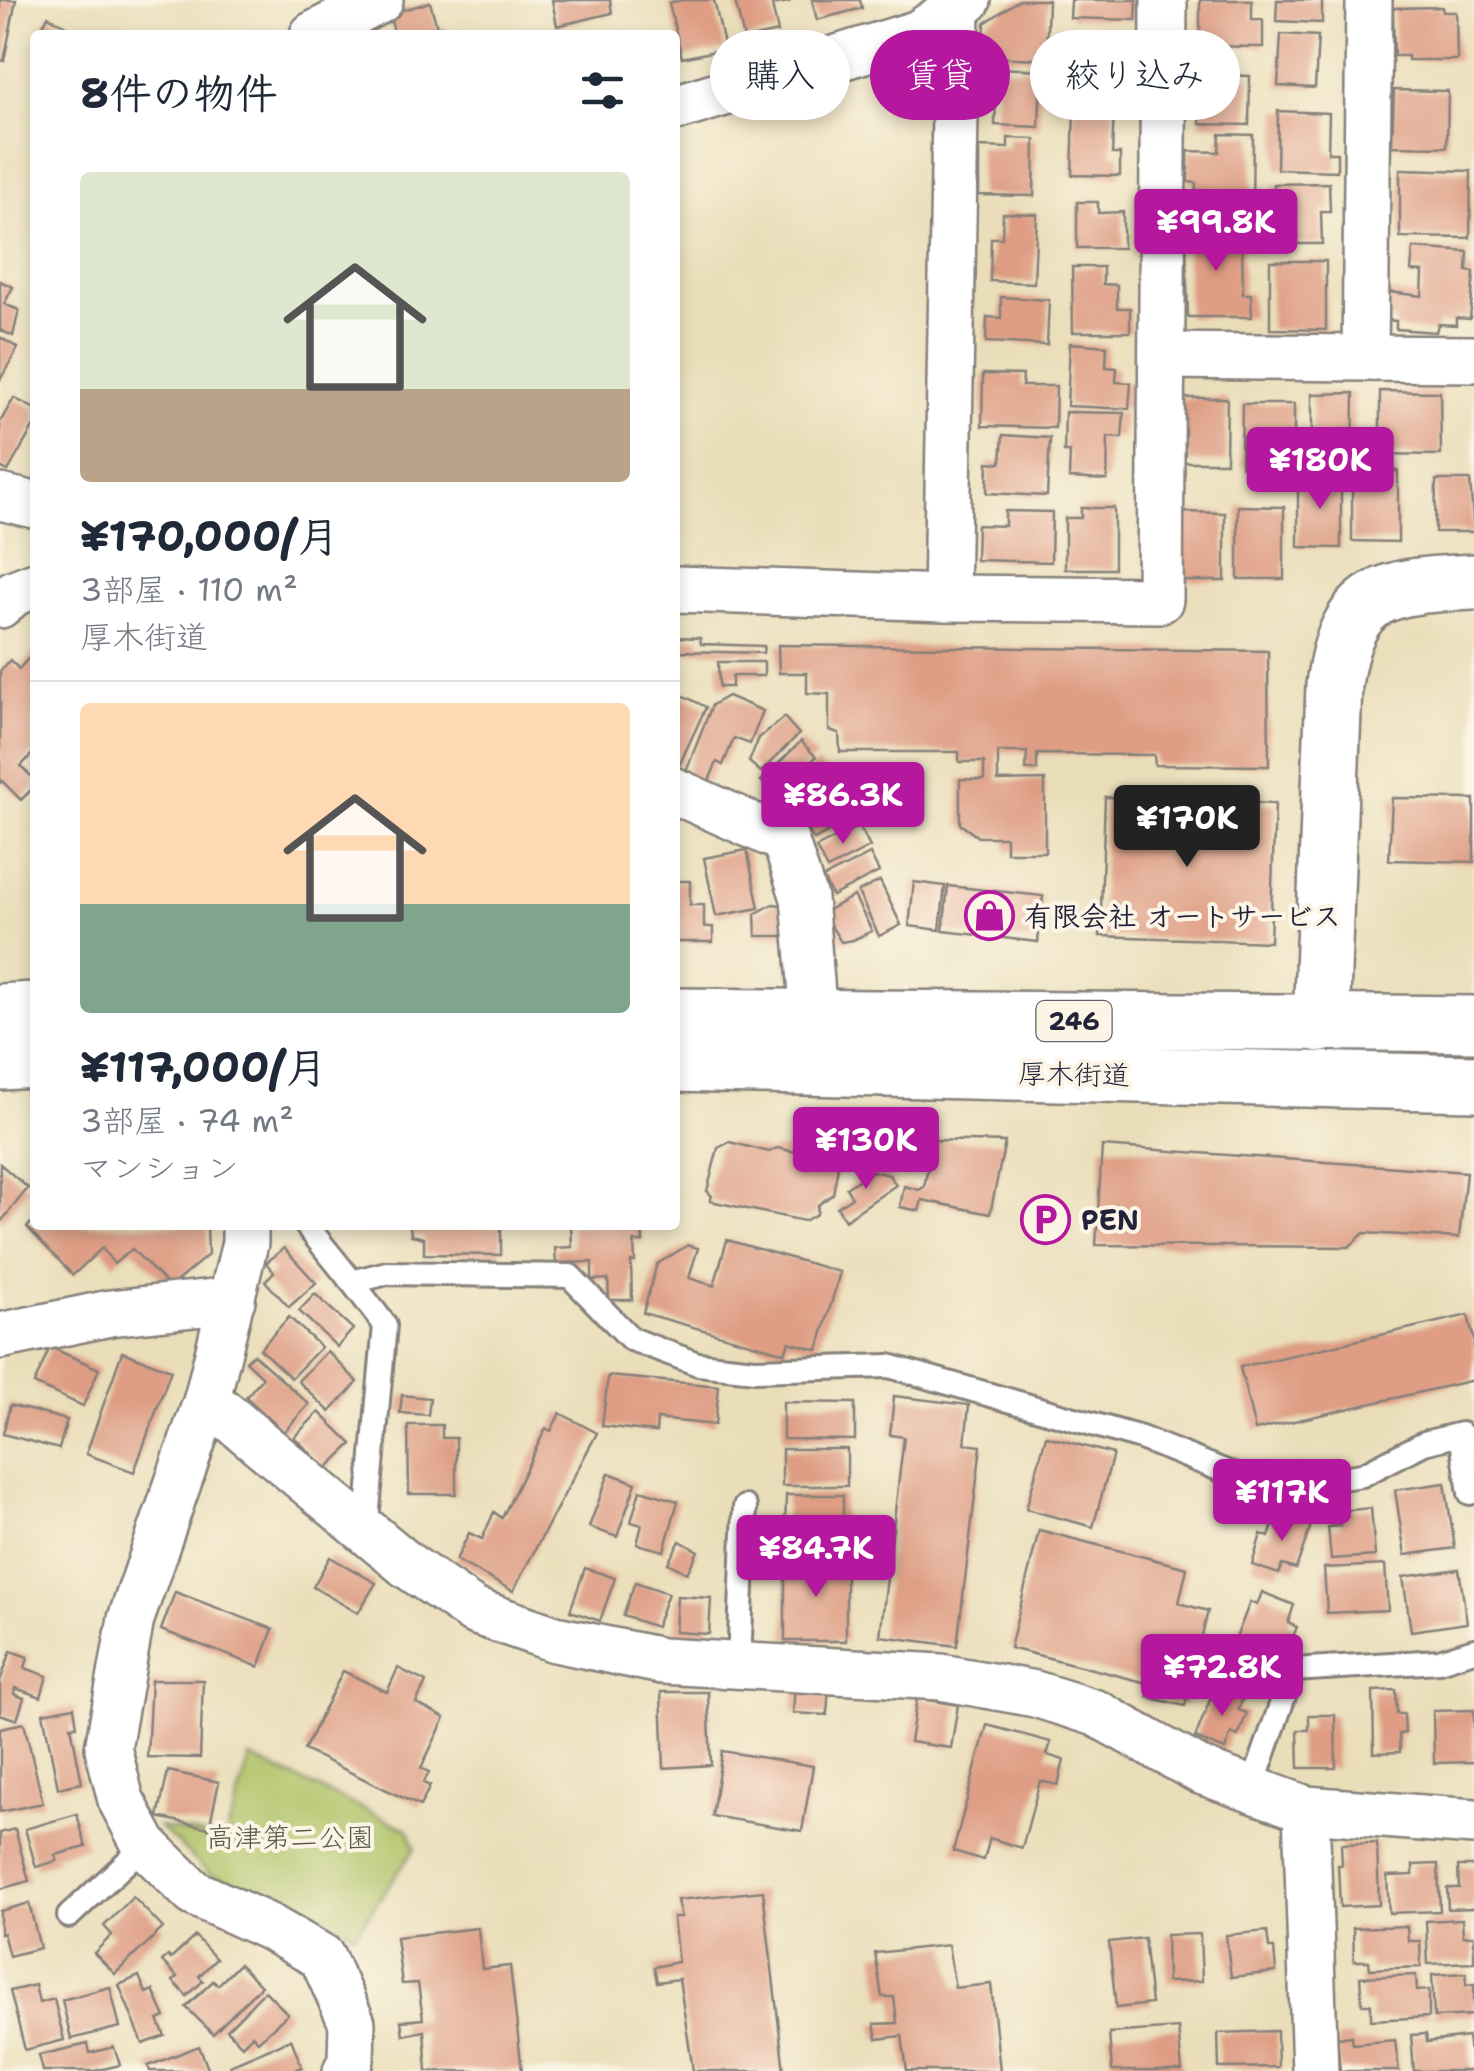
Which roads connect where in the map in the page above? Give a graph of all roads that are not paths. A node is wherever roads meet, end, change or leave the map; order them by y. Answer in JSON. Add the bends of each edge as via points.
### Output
{"nodes":[{"id":1,"x":380,"y":0,"type":"edge"},
{"id":2,"x":1164,"y":0,"type":"edge"},
{"id":3,"x":1370,"y":0,"type":"edge"},
{"id":4,"x":962,"y":4,"type":"edge"},
{"id":5,"x":323,"y":30,"type":"edge"},
{"id":6,"x":680,"y":106,"type":"edge"},
{"id":7,"x":1164,"y":356,"type":"junction"},
{"id":8,"x":1365,"y":357,"type":"junction"},
{"id":9,"x":1474,"y":359,"type":"edge"},
{"id":10,"x":0,"y":497,"type":"edge"},
{"id":11,"x":30,"y":504,"type":"edge"},
{"id":12,"x":1474,"y":582,"type":"edge"},
{"id":13,"x":30,"y":587,"type":"edge"},
{"id":14,"x":680,"y":589,"type":"edge"},
{"id":15,"x":946,"y":598,"type":"junction"},
{"id":16,"x":0,"y":606,"type":"edge"},
{"id":17,"x":680,"y":792,"type":"edge"},
{"id":18,"x":30,"y":1010,"type":"edge"},
{"id":19,"x":0,"y":1012,"type":"edge"},
{"id":20,"x":680,"y":1016,"type":"edge"},
{"id":21,"x":814,"y":1018,"type":"junction"},
{"id":22,"x":1322,"y":1024,"type":"junction"},
{"id":23,"x":1474,"y":1024,"type":"edge"},
{"id":24,"x":30,"y":1060,"type":"edge"},
{"id":25,"x":0,"y":1062,"type":"edge"},
{"id":26,"x":680,"y":1064,"type":"edge"},
{"id":27,"x":1147,"y":1076,"type":"junction"},
{"id":28,"x":1474,"y":1084,"type":"edge"},
{"id":29,"x":1474,"y":1112,"type":"edge"},
{"id":30,"x":245,"y":1230,"type":"edge"},
{"id":31,"x":310,"y":1230,"type":"edge"},
{"id":32,"x":352,"y":1282,"type":"junction"},
{"id":33,"x":232,"y":1300,"type":"junction"},
{"id":34,"x":0,"y":1336,"type":"edge"},
{"id":35,"x":207,"y":1399,"type":"junction"},
{"id":36,"x":1467,"y":1433,"type":"edge"},
{"id":37,"x":1470,"y":1492,"type":"dead end"},
{"id":38,"x":745,"y":1506,"type":"dead end"},
{"id":39,"x":366,"y":1531,"type":"junction"},
{"id":40,"x":1474,"y":1650,"type":"edge"},
{"id":41,"x":738,"y":1665,"type":"junction"},
{"id":42,"x":1251,"y":1792,"type":"junction"},
{"id":43,"x":1306,"y":1809,"type":"junction"},
{"id":44,"x":1474,"y":1822,"type":"edge"},
{"id":45,"x":145,"y":1846,"type":"junction"},
{"id":46,"x":69,"y":1916,"type":"dead end"},
{"id":47,"x":346,"y":2071,"type":"edge"},
{"id":48,"x":1315,"y":2071,"type":"edge"}],
"edges":[{"from":1,"to":5,"type":"street"},
{"from":2,"to":7,"type":"street"},
{"from":3,"to":8,"type":"street"},
{"from":4,"to":6,"type":"street","via":[[918,34]]},
{"from":4,"to":15,"type":"street"},
{"from":7,"to":8,"type":"street"},
{"from":7,"to":15,"type":"street","via":[[1160,600]]},
{"from":8,"to":9,"type":"street"},
{"from":10,"to":11,"type":"street"},
{"from":12,"to":22,"type":"main road","via":[[1413,584],[1377,596],[1352,621],[1339,649]]},
{"from":13,"to":16,"type":"street"},
{"from":14,"to":15,"type":"street"},
{"from":17,"to":21,"type":"street","via":[[784,840],[804,898]]},
{"from":18,"to":19,"type":"main road"},
{"from":20,"to":21,"type":"main road","name":"厚木街道","number":"246"},
{"from":21,"to":22,"type":"main road","name":"厚木街道","number":"246"},
{"from":22,"to":23,"type":"main road","name":"厚木街道","number":"246"},
{"from":24,"to":25,"type":"main road"},
{"from":26,"to":27,"type":"main road","name":"厚木街道","number":"246"},
{"from":27,"to":28,"type":"main road","name":"厚木街道","number":"246"},
{"from":27,"to":29,"type":"main road","number":"246","via":[[1316,1106]]},
{"from":30,"to":33,"type":"street"},
{"from":31,"to":32,"type":"lane"},
{"from":32,"to":36,"type":"lane","via":[[386,1273],[570,1276],[631,1339],[698,1364],[755,1370],[889,1366],[1280,1486],[1362,1474],[1424,1444]]},
{"from":32,"to":39,"type":"lane","via":[[385,1325]]},
{"from":33,"to":34,"type":"street","via":[[110,1312]]},
{"from":33,"to":35,"type":"street"},
{"from":35,"to":39,"type":"street"},
{"from":35,"to":45,"type":"street","via":[[131,1618],[108,1748],[121,1800]]},
{"from":36,"to":37,"type":"lane"},
{"from":38,"to":41,"type":"lane"},
{"from":39,"to":41,"type":"street","via":[[474,1611],[573,1643],[662,1660]]},
{"from":40,"to":42,"type":"lane","via":[[1439,1661],[1293,1670]]},
{"from":41,"to":42,"type":"street","via":[[941,1677],[1034,1694],[1096,1713]]},
{"from":42,"to":43,"type":"street"},
{"from":43,"to":44,"type":"street"},
{"from":43,"to":48,"type":"street"},
{"from":45,"to":46,"type":"lane"},
{"from":45,"to":47,"type":"street","via":[[194,1893],[322,1958],[352,2022]]}]}
